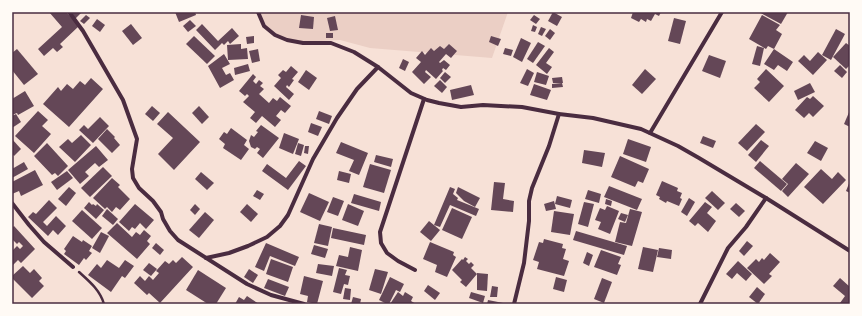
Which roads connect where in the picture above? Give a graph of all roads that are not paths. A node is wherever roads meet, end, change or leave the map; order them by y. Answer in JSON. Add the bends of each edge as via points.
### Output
{"nodes":[{"id":1,"x":68,"y":12,"type":"edge"},
{"id":2,"x":258,"y":12,"type":"edge"},
{"id":3,"x":722,"y":12,"type":"edge"},
{"id":4,"x":378,"y":67,"type":"junction"},
{"id":5,"x":424,"y":99,"type":"junction"},
{"id":6,"x":560,"y":114,"type":"junction"},
{"id":7,"x":650,"y":133,"type":"junction"},
{"id":8,"x":766,"y":198,"type":"junction"},
{"id":9,"x":12,"y":203,"type":"edge"},
{"id":10,"x":850,"y":251,"type":"edge"},
{"id":11,"x":206,"y":258,"type":"junction"},
{"id":12,"x":73,"y":267,"type":"road end"},
{"id":13,"x":415,"y":270,"type":"dead end"},
{"id":14,"x":304,"y":304,"type":"edge"},
{"id":15,"x":514,"y":304,"type":"edge"},
{"id":16,"x":700,"y":304,"type":"edge"}],
"edges":[{"from":1,"to":11,"type":"street","via":[[83,31],[123,100],[137,139],[133,178],[161,212],[170,231],[178,240]]},
{"from":2,"to":4,"type":"street","via":[[264,26],[275,35],[303,43],[331,43],[354,52]]},
{"from":3,"to":7,"type":"street"},
{"from":4,"to":5,"type":"street","via":[[411,93]]},
{"from":4,"to":11,"type":"street","via":[[357,89],[337,118],[313,159],[288,215],[280,226],[267,237],[248,246]]},
{"from":5,"to":6,"type":"street","via":[[461,107],[522,107]]},
{"from":5,"to":13,"type":"street","via":[[380,232],[381,243],[387,253]]},
{"from":6,"to":7,"type":"street","via":[[593,118]]},
{"from":6,"to":15,"type":"street","via":[[529,200],[524,263]]},
{"from":7,"to":8,"type":"street","via":[[678,146]]},
{"from":8,"to":10,"type":"street"},
{"from":8,"to":16,"type":"street","via":[[728,248]]},
{"from":9,"to":12,"type":"street","via":[[44,242]]},
{"from":11,"to":14,"type":"street","via":[[246,284],[271,295]]}]}
